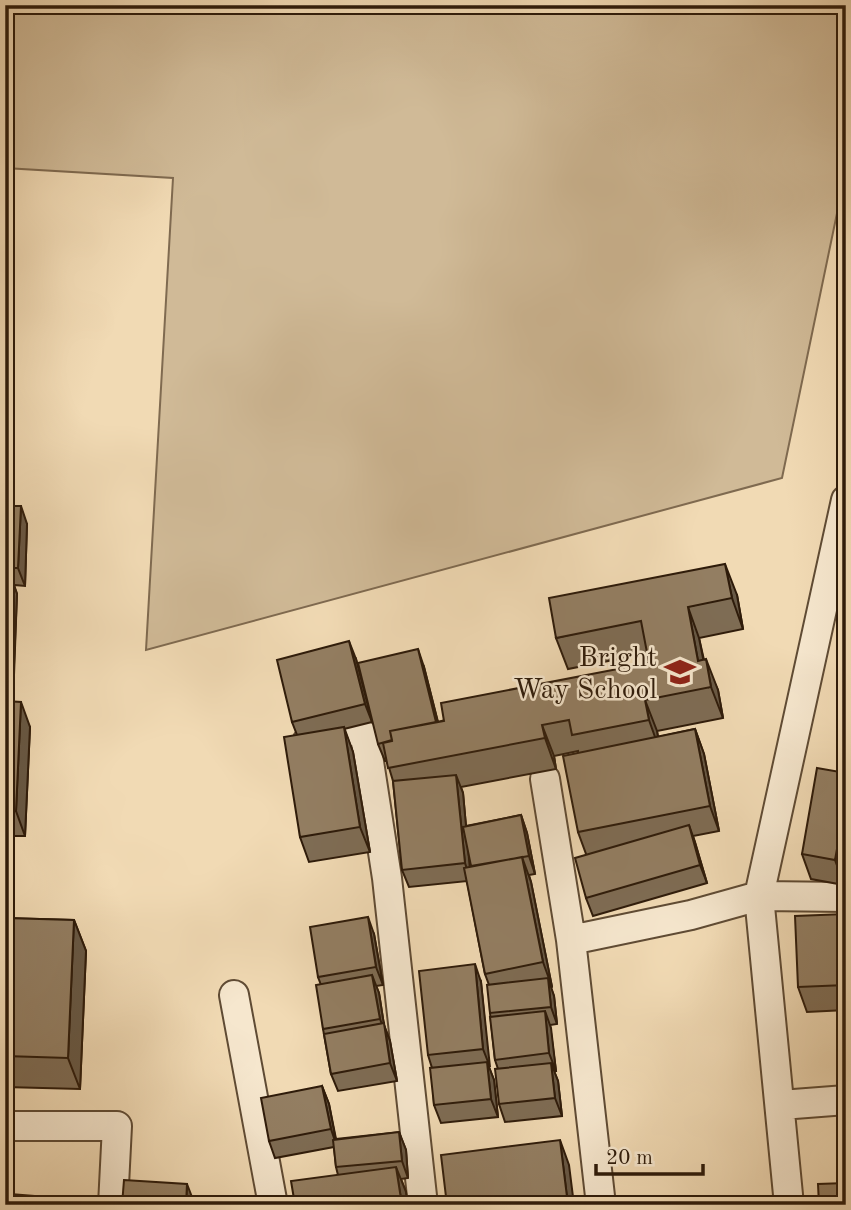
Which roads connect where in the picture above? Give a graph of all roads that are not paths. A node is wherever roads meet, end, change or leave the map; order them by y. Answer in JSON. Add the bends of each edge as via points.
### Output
{"nodes":[{"id":1,"x":846,"y":500,"type":"edge"},
{"id":2,"x":295,"y":745,"type":"edge"},
{"id":3,"x":545,"y":779,"type":"dead end"},
{"id":4,"x":759,"y":896,"type":"junction"},
{"id":5,"x":846,"y":897,"type":"edge"},
{"id":6,"x":570,"y":940,"type":"junction"},
{"id":7,"x":234,"y":995,"type":"dead end"},
{"id":8,"x":846,"y":1100,"type":"edge"},
{"id":9,"x":781,"y":1105,"type":"junction"},
{"id":10,"x":5,"y":1126,"type":"edge"},
{"id":11,"x":113,"y":1205,"type":"edge"},
{"id":12,"x":273,"y":1205,"type":"edge"},
{"id":13,"x":423,"y":1205,"type":"edge"},
{"id":14,"x":601,"y":1205,"type":"edge"},
{"id":15,"x":789,"y":1205,"type":"edge"}],
"edges":[{"from":1,"to":4,"type":"street"},
{"from":2,"to":13,"type":"street","via":[[355,730],[365,736],[387,878]]},
{"from":3,"to":6,"type":"street"},
{"from":4,"to":5,"type":"street"},
{"from":4,"to":6,"type":"street"},
{"from":4,"to":9,"type":"street"},
{"from":6,"to":14,"type":"street"},
{"from":7,"to":12,"type":"street"},
{"from":8,"to":9,"type":"street"},
{"from":9,"to":15,"type":"street"},
{"from":10,"to":11,"type":"street","via":[[117,1126]]}]}
